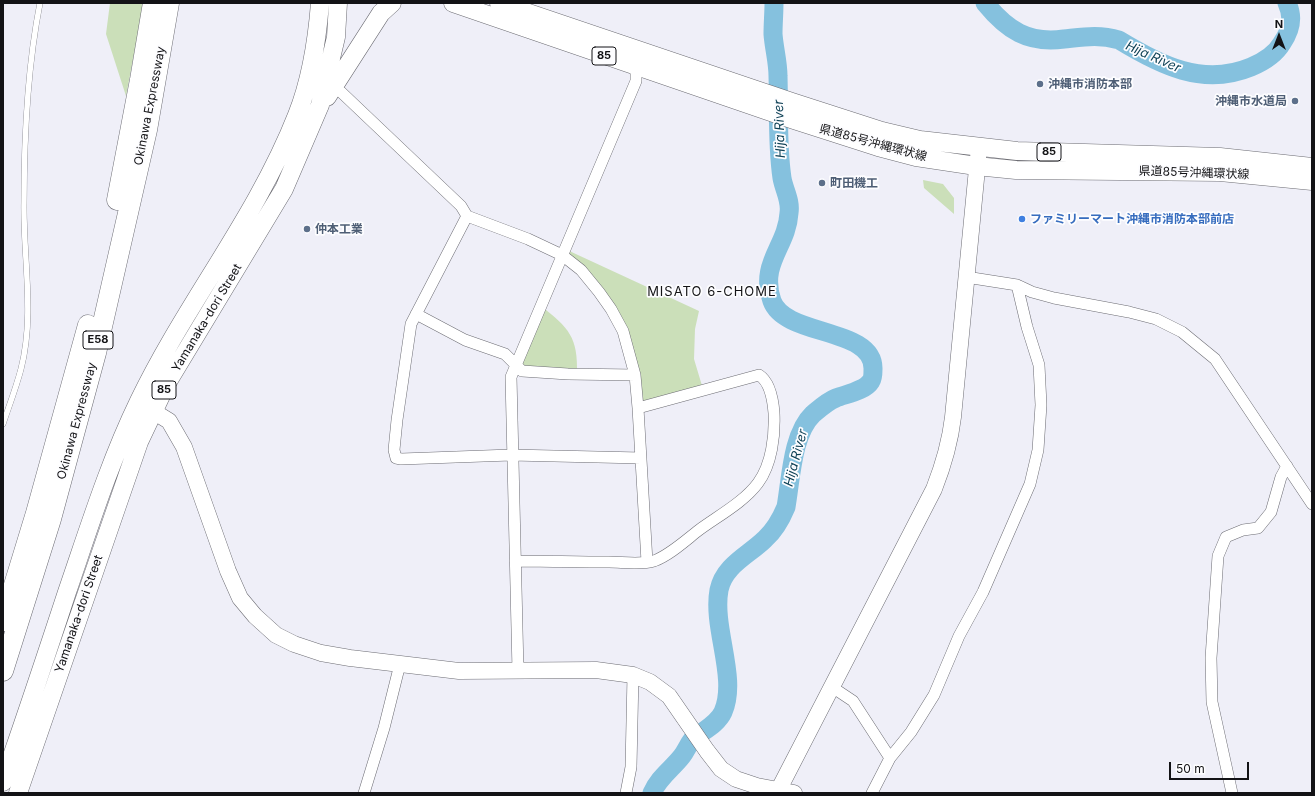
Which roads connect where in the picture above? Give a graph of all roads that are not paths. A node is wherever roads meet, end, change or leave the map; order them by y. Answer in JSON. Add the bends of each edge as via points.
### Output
{"nodes":[{"id":1,"x":40,"y":3,"type":"edge"},
{"id":2,"x":153,"y":3,"type":"edge"},
{"id":3,"x":169,"y":3,"type":"edge"},
{"id":4,"x":320,"y":3,"type":"edge"},
{"id":5,"x":338,"y":3,"type":"edge"},
{"id":6,"x":392,"y":3,"type":"edge"},
{"id":7,"x":453,"y":3,"type":"edge"},
{"id":8,"x":498,"y":3,"type":"edge"},
{"id":9,"x":639,"y":59,"type":"junction"},
{"id":10,"x":334,"y":88,"type":"junction"},
{"id":11,"x":756,"y":98,"type":"junction"},
{"id":12,"x":320,"y":105,"type":"junction"},
{"id":13,"x":979,"y":148,"type":"junction"},
{"id":14,"x":976,"y":166,"type":"junction"},
{"id":15,"x":1312,"y":167,"type":"edge"},
{"id":16,"x":1312,"y":181,"type":"edge"},
{"id":17,"x":467,"y":216,"type":"junction"},
{"id":18,"x":562,"y":255,"type":"junction"},
{"id":19,"x":966,"y":277,"type":"junction"},
{"id":20,"x":1017,"y":285,"type":"junction"},
{"id":21,"x":416,"y":314,"type":"junction"},
{"id":22,"x":516,"y":367,"type":"junction"},
{"id":23,"x":635,"y":375,"type":"junction"},
{"id":24,"x":146,"y":406,"type":"junction"},
{"id":25,"x":638,"y":408,"type":"junction"},
{"id":26,"x":3,"y":424,"type":"edge"},
{"id":27,"x":511,"y":455,"type":"junction"},
{"id":28,"x":641,"y":458,"type":"junction"},
{"id":29,"x":1287,"y":466,"type":"junction"},
{"id":30,"x":1312,"y":504,"type":"edge"},
{"id":31,"x":514,"y":561,"type":"junction"},
{"id":32,"x":647,"y":562,"type":"junction"},
{"id":33,"x":3,"y":621,"type":"edge"},
{"id":34,"x":400,"y":664,"type":"junction"},
{"id":35,"x":518,"y":671,"type":"junction"},
{"id":36,"x":3,"y":672,"type":"edge"},
{"id":37,"x":633,"y":675,"type":"junction"},
{"id":38,"x":832,"y":686,"type":"junction"},
{"id":39,"x":890,"y":758,"type":"junction"},
{"id":40,"x":3,"y":782,"type":"edge"},
{"id":41,"x":783,"y":792,"type":"edge"},
{"id":42,"x":18,"y":793,"type":"edge"},
{"id":43,"x":364,"y":793,"type":"edge"},
{"id":44,"x":626,"y":793,"type":"edge"},
{"id":45,"x":872,"y":793,"type":"edge"},
{"id":46,"x":1232,"y":793,"type":"edge"}],
"edges":[{"from":1,"to":26,"type":"lane","via":[[31,54],[27,99],[24,203],[26,331],[22,368]]},
{"from":2,"to":33,"type":"highway","name":"Okinawa Expressway","number":"E58","via":[[120,187],[82,349]]},
{"from":3,"to":36,"type":"highway","name":"Okinawa Expressway","number":"E58","via":[[147,130],[96,353],[51,519]]},
{"from":4,"to":24,"type":"main road","name":"Yamanaka-dori Street","number":"85","via":[[317,35],[298,114],[255,201],[170,340]]},
{"from":5,"to":12,"type":"main road","name":"Yamanaka-dori Street","number":"85","via":[[336,37]]},
{"from":6,"to":10,"type":"main road","via":[[381,13]]},
{"from":7,"to":9,"type":"main road","name":"県道85号沖縄環状線","number":"85"},
{"from":8,"to":9,"type":"main road","name":"県道85号沖縄環状線","number":"85"},
{"from":9,"to":11,"type":"main road","name":"県道85号沖縄環状線","number":"85"},
{"from":9,"to":18,"type":"street","via":[[636,81]]},
{"from":10,"to":12,"type":"main road"},
{"from":10,"to":17,"type":"street","via":[[461,206]]},
{"from":11,"to":13,"type":"main road","name":"県道85号沖縄環状線","number":"85","via":[[792,102],[882,131],[920,140]]},
{"from":11,"to":14,"type":"main road","name":"県道85号沖縄環状線","number":"85","via":[[794,120],[878,147],[916,157]]},
{"from":12,"to":24,"type":"main road","name":"Yamanaka-dori Street","number":"85","via":[[284,189]]},
{"from":13,"to":14,"type":"street"},
{"from":13,"to":15,"type":"main road","name":"県道85号沖縄環状線","number":"85","via":[[1220,157]]},
{"from":14,"to":16,"type":"main road","name":"県道85号沖縄環状線","number":"85","via":[[1016,170],[1220,172]]},
{"from":14,"to":19,"type":"street"},
{"from":17,"to":18,"type":"street"},
{"from":17,"to":21,"type":"street"},
{"from":18,"to":22,"type":"street"},
{"from":18,"to":23,"type":"street","via":[[581,270],[611,308],[623,331]]},
{"from":19,"to":20,"type":"street"},
{"from":19,"to":38,"type":"street","via":[[951,436],[942,470]]},
{"from":20,"to":29,"type":"street","via":[[1054,298],[1156,319],[1182,332],[1215,359]]},
{"from":20,"to":39,"type":"street","via":[[1039,365],[1042,405],[1038,450],[1030,484],[934,695],[911,732]]},
{"from":21,"to":22,"type":"street","via":[[465,340],[505,354]]},
{"from":21,"to":27,"type":"street","via":[[407,340],[395,442],[396,458]]},
{"from":22,"to":23,"type":"street","via":[[522,371],[537,373]]},
{"from":22,"to":27,"type":"street","via":[[510,377]]},
{"from":23,"to":25,"type":"street"},
{"from":24,"to":34,"type":"street","via":[[169,421],[184,447],[228,571],[240,598],[255,616],[276,636],[294,644],[343,657]]},
{"from":24,"to":40,"type":"main road","name":"Yamanaka-dori Street","number":"85","via":[[121,440]]},
{"from":24,"to":42,"type":"main road","name":"Yamanaka-dori Street","number":"85","via":[[139,442]]},
{"from":25,"to":28,"type":"street"},
{"from":25,"to":32,"type":"street","via":[[759,375],[764,378],[770,390],[774,412],[772,447],[759,482],[750,492],[678,546]]},
{"from":27,"to":28,"type":"street"},
{"from":27,"to":31,"type":"street"},
{"from":28,"to":32,"type":"street"},
{"from":29,"to":30,"type":"street"},
{"from":29,"to":46,"type":"street","via":[[1271,512],[1258,528],[1243,530],[1226,537],[1218,556],[1210,658],[1212,702]]},
{"from":31,"to":32,"type":"street"},
{"from":31,"to":35,"type":"street"},
{"from":34,"to":35,"type":"street","via":[[459,671]]},
{"from":34,"to":43,"type":"street"},
{"from":35,"to":37,"type":"street","via":[[596,670]]},
{"from":37,"to":41,"type":"street","via":[[650,682],[669,696],[706,751],[722,769],[736,779]]},
{"from":37,"to":44,"type":"street","via":[[631,767]]},
{"from":38,"to":39,"type":"street","via":[[853,701]]},
{"from":38,"to":41,"type":"street"},
{"from":39,"to":45,"type":"street"}]}
